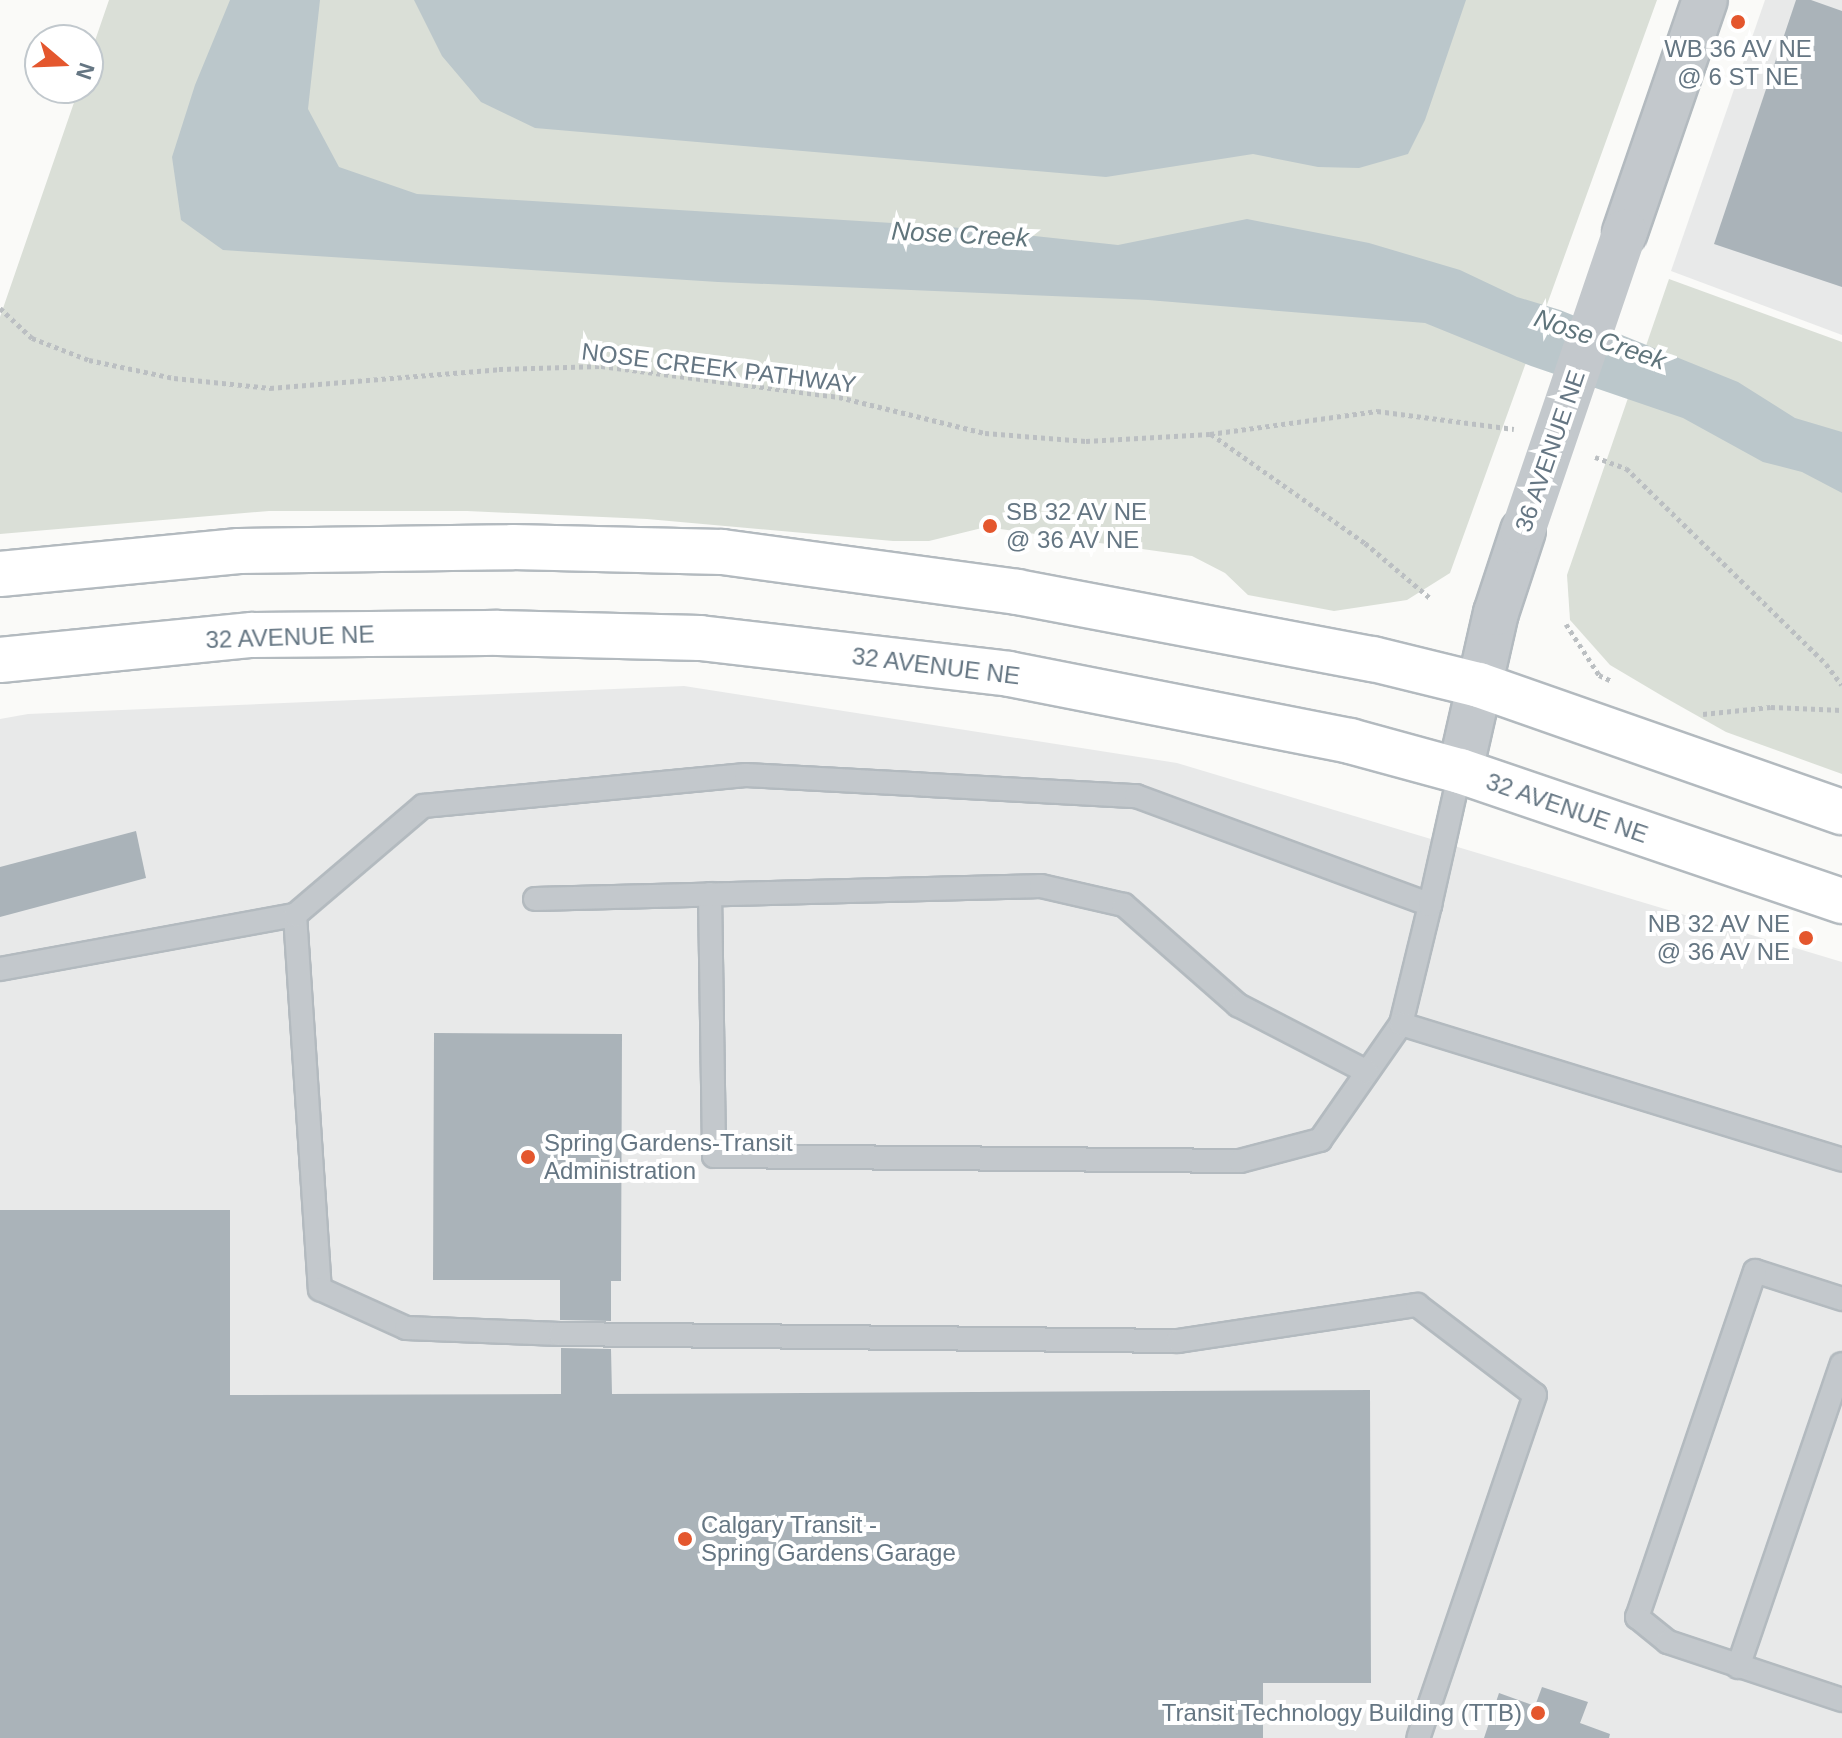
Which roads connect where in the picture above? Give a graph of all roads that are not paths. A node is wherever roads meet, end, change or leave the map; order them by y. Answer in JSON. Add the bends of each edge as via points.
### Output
{"nodes":[{"id":1,"x":1705,"y":0,"type":"edge"},
{"id":2,"x":0,"y":574,"type":"edge"},
{"id":3,"x":0,"y":660,"type":"edge"},
{"id":4,"x":1479,"y":685,"type":"junction"},
{"id":5,"x":1460,"y":771,"type":"junction"},
{"id":6,"x":1842,"y":812,"type":"edge"},
{"id":7,"x":710,"y":894,"type":"junction"},
{"id":8,"x":535,"y":899,"type":"dead end"},
{"id":9,"x":1842,"y":901,"type":"edge"},
{"id":10,"x":1430,"y":905,"type":"junction"},
{"id":11,"x":295,"y":915,"type":"junction"},
{"id":12,"x":0,"y":969,"type":"edge"},
{"id":13,"x":1401,"y":1024,"type":"junction"},
{"id":14,"x":1367,"y":1072,"type":"junction"},
{"id":15,"x":1842,"y":1160,"type":"edge"},
{"id":16,"x":1842,"y":1299,"type":"edge"},
{"id":17,"x":1842,"y":1364,"type":"edge"},
{"id":18,"x":1738,"y":1667,"type":"junction"},
{"id":19,"x":1842,"y":1700,"type":"edge"},
{"id":20,"x":1418,"y":1738,"type":"edge"}],
"edges":[{"from":1,"to":4,"type":"street","name":"36 AVENUE NE","bridge":true,"via":[[1523,531]]},
{"from":2,"to":4,"type":"main road","via":[[239,551],[513,547],[722,552],[1017,592],[1373,659]]},
{"from":3,"to":5,"type":"main road","name":"32 AVENUE NE","via":[[252,635],[700,638],[1009,674],[1350,741]]},
{"from":4,"to":5,"type":"street","name":"36 AVENUE NE"},
{"from":4,"to":6,"type":"main road"},
{"from":5,"to":9,"type":"main road","name":"32 AVENUE NE"},
{"from":5,"to":10,"type":"lane"},
{"from":7,"to":8,"type":"lane"},
{"from":7,"to":14,"type":"lane","via":[[1041,886],[1124,905],[1238,1005]]},
{"from":7,"to":14,"type":"lane","via":[[714,1156],[1240,1161],[1320,1140]]},
{"from":10,"to":11,"type":"lane","via":[[1136,796],[746,775],[423,806]]},
{"from":10,"to":13,"type":"lane"},
{"from":11,"to":12,"type":"lane"},
{"from":11,"to":20,"type":"lane","via":[[320,1289],[406,1328],[1178,1341],[1417,1305],[1535,1395]]},
{"from":13,"to":14,"type":"lane"},
{"from":13,"to":15,"type":"lane"},
{"from":16,"to":18,"type":"lane","via":[[1755,1271],[1637,1617],[1668,1642]]},
{"from":17,"to":18,"type":"lane"},
{"from":18,"to":19,"type":"lane"}]}
